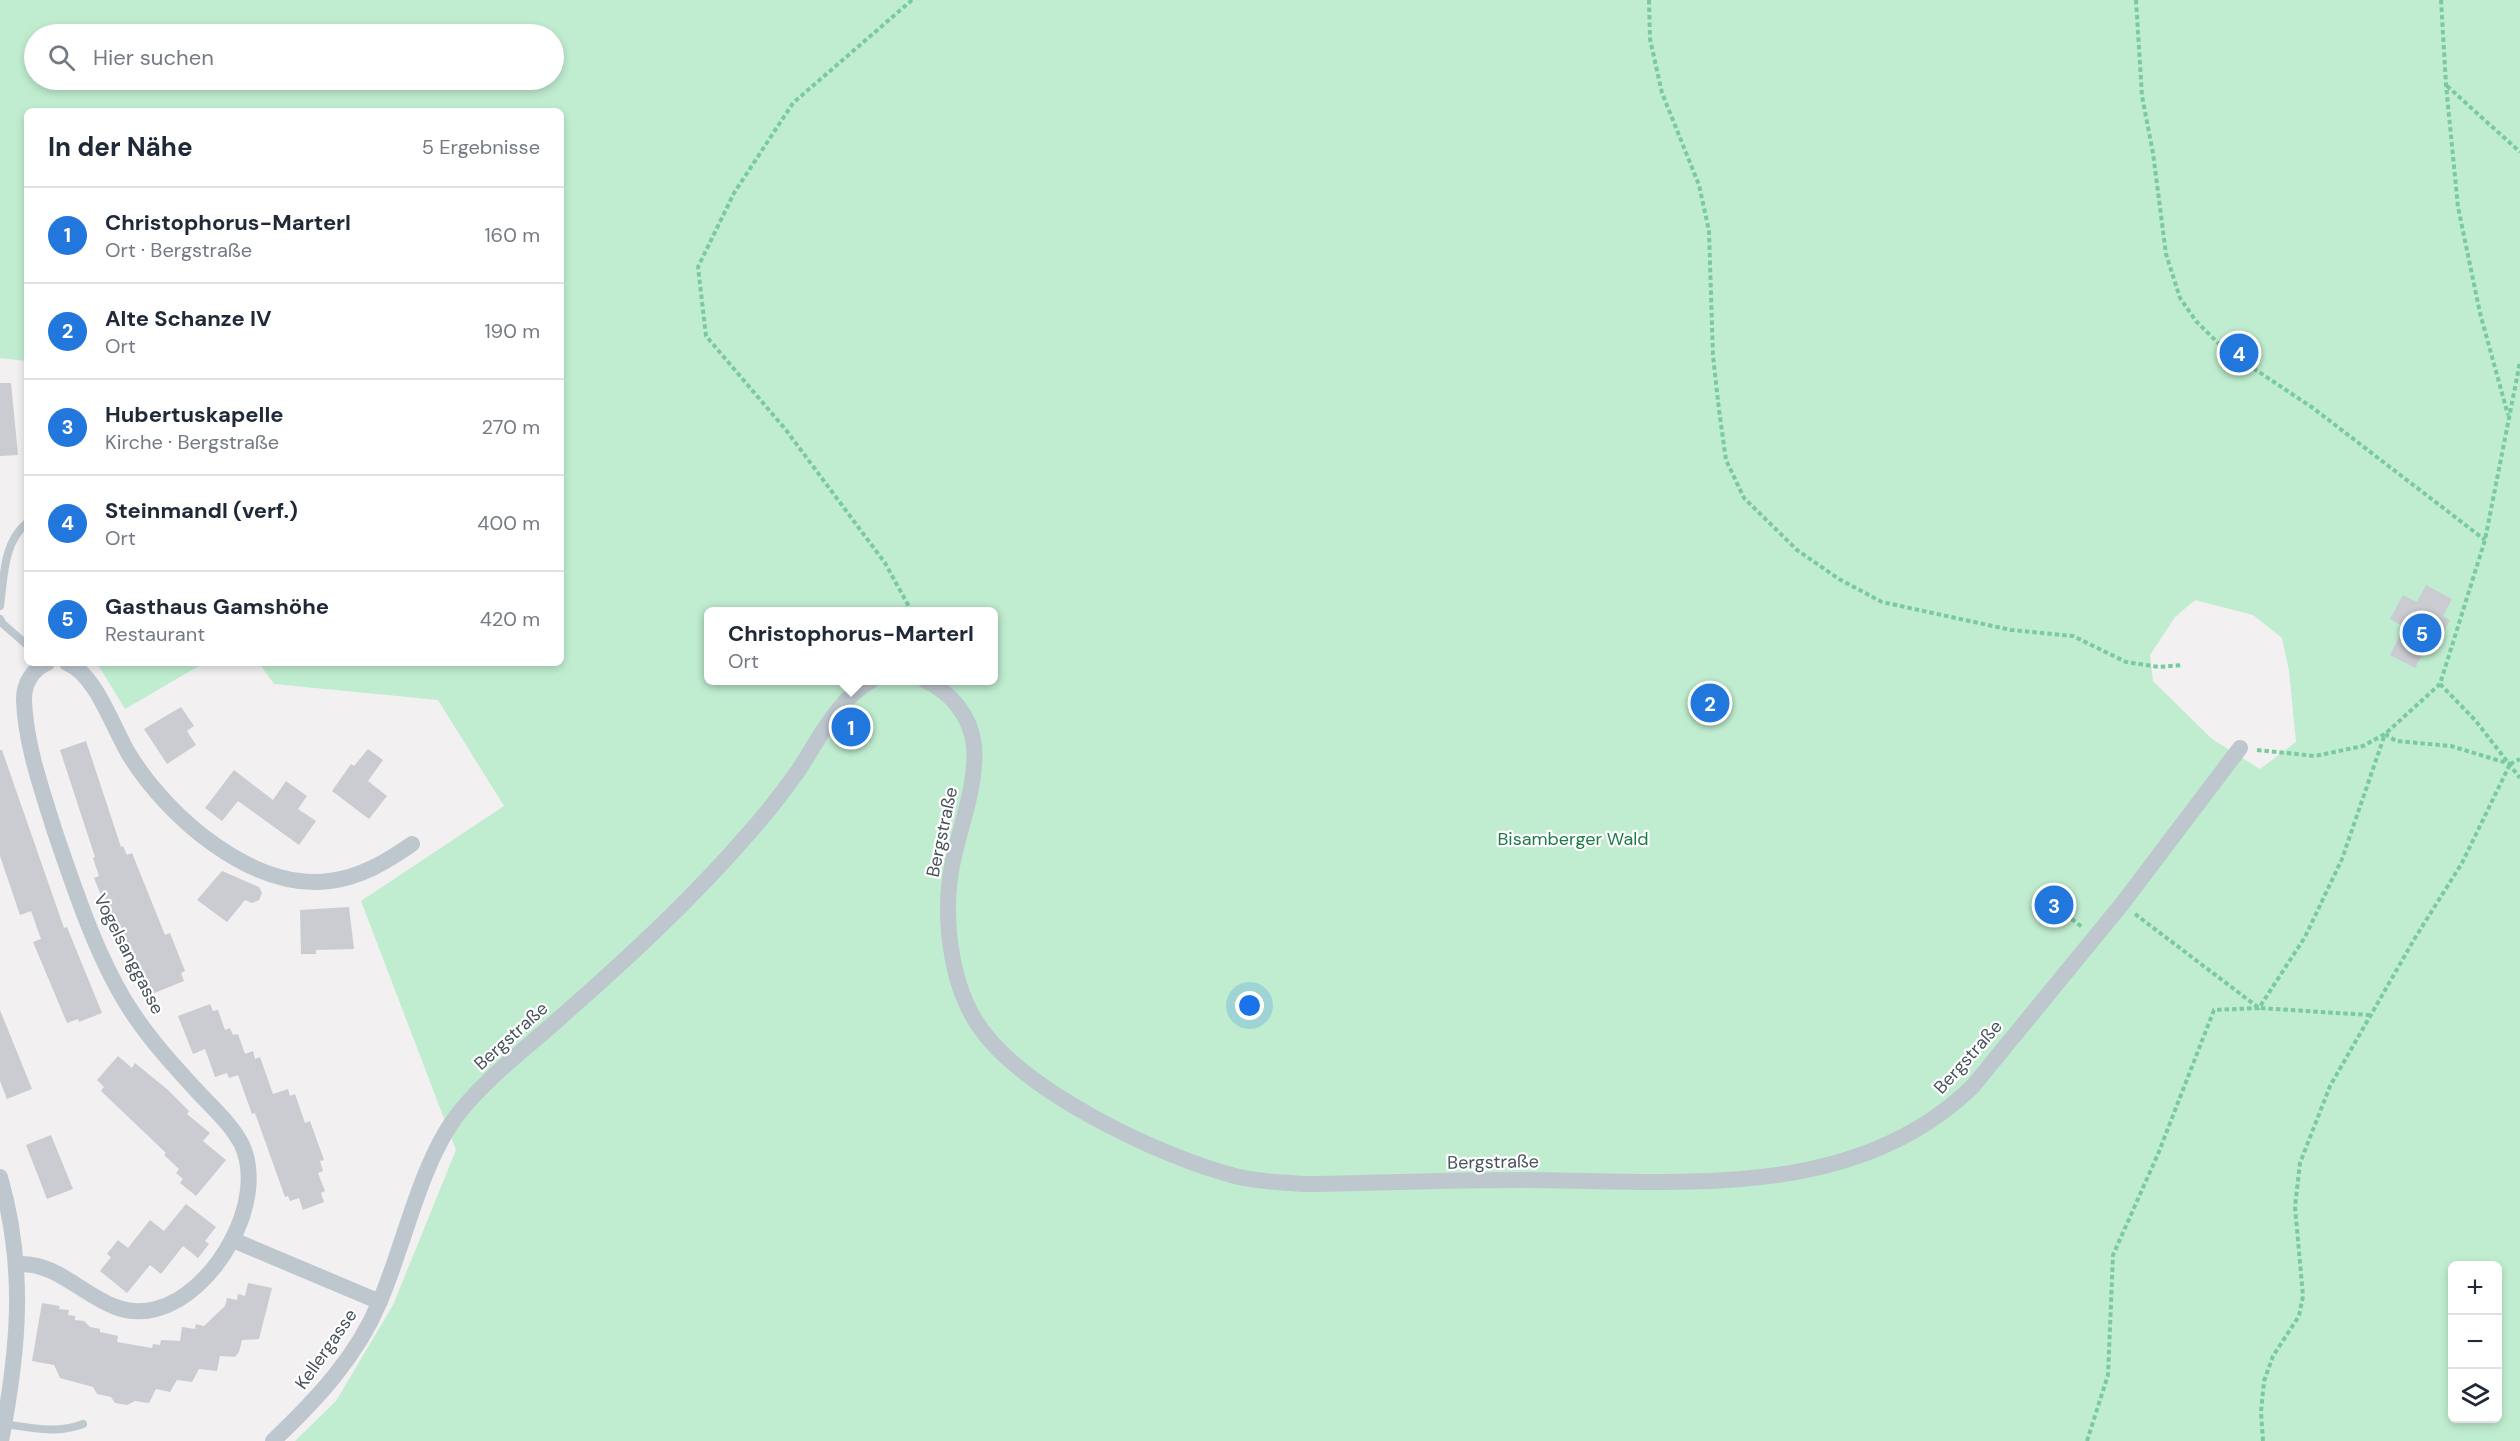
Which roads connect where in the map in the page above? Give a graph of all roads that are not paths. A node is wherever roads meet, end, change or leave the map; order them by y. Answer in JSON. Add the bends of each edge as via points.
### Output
{"nodes":[{"id":1,"x":24,"y":526,"type":"edge"},
{"id":2,"x":0,"y":606,"type":"edge"},
{"id":3,"x":0,"y":619,"type":"edge"},
{"id":4,"x":24,"y":642,"type":"edge"},
{"id":5,"x":42,"y":666,"type":"edge"},
{"id":6,"x":71,"y":666,"type":"edge"},
{"id":7,"x":864,"y":685,"type":"edge"},
{"id":8,"x":931,"y":685,"type":"edge"},
{"id":9,"x":2240,"y":748,"type":"road end"},
{"id":10,"x":412,"y":844,"type":"dead end"},
{"id":11,"x":0,"y":1177,"type":"edge"},
{"id":12,"x":233,"y":1240,"type":"junction"},
{"id":13,"x":18,"y":1264,"type":"junction"},
{"id":14,"x":380,"y":1302,"type":"junction"},
{"id":15,"x":4,"y":1424,"type":"junction"},
{"id":16,"x":83,"y":1424,"type":"dead end"},
{"id":17,"x":1,"y":1441,"type":"edge"},
{"id":18,"x":273,"y":1441,"type":"edge"}],
"edges":[{"from":1,"to":2,"type":"lane","via":[[10,546]]},
{"from":3,"to":4,"type":"lane"},
{"from":5,"to":12,"type":"street","name":"Vogelsanggasse","via":[[30,676],[24,697],[32,752],[46,803],[84,912],[129,1008],[242,1145],[248,1165],[248,1200]]},
{"from":6,"to":10,"type":"street","via":[[85,676],[130,756],[159,795],[198,832],[249,865],[302,882],[328,881],[372,869]]},
{"from":7,"to":14,"type":"street","name":"Bergstraße","via":[[842,705],[796,774],[714,873],[626,960],[494,1077],[454,1119],[427,1174]]},
{"from":8,"to":9,"type":"street","name":"Bergstraße","via":[[952,698],[966,716],[974,743],[974,775],[949,895],[953,964],[974,1019],[1016,1064],[1092,1116],[1167,1153],[1238,1177],[1303,1184],[1686,1182],[1776,1177],[1847,1161],[1923,1126],[1951,1108],[1973,1086],[2122,904]]},
{"from":11,"to":13,"type":"street"},
{"from":12,"to":13,"type":"street","name":"Vogelsanggasse","via":[[213,1267],[183,1296],[156,1310],[123,1311],[43,1267]]},
{"from":12,"to":14,"type":"street"},
{"from":13,"to":15,"type":"street","via":[[17,1325]]},
{"from":14,"to":18,"type":"street","name":"Kellergasse","via":[[330,1383]]},
{"from":15,"to":16,"type":"lane","via":[[48,1431]]},
{"from":15,"to":17,"type":"street"}]}
